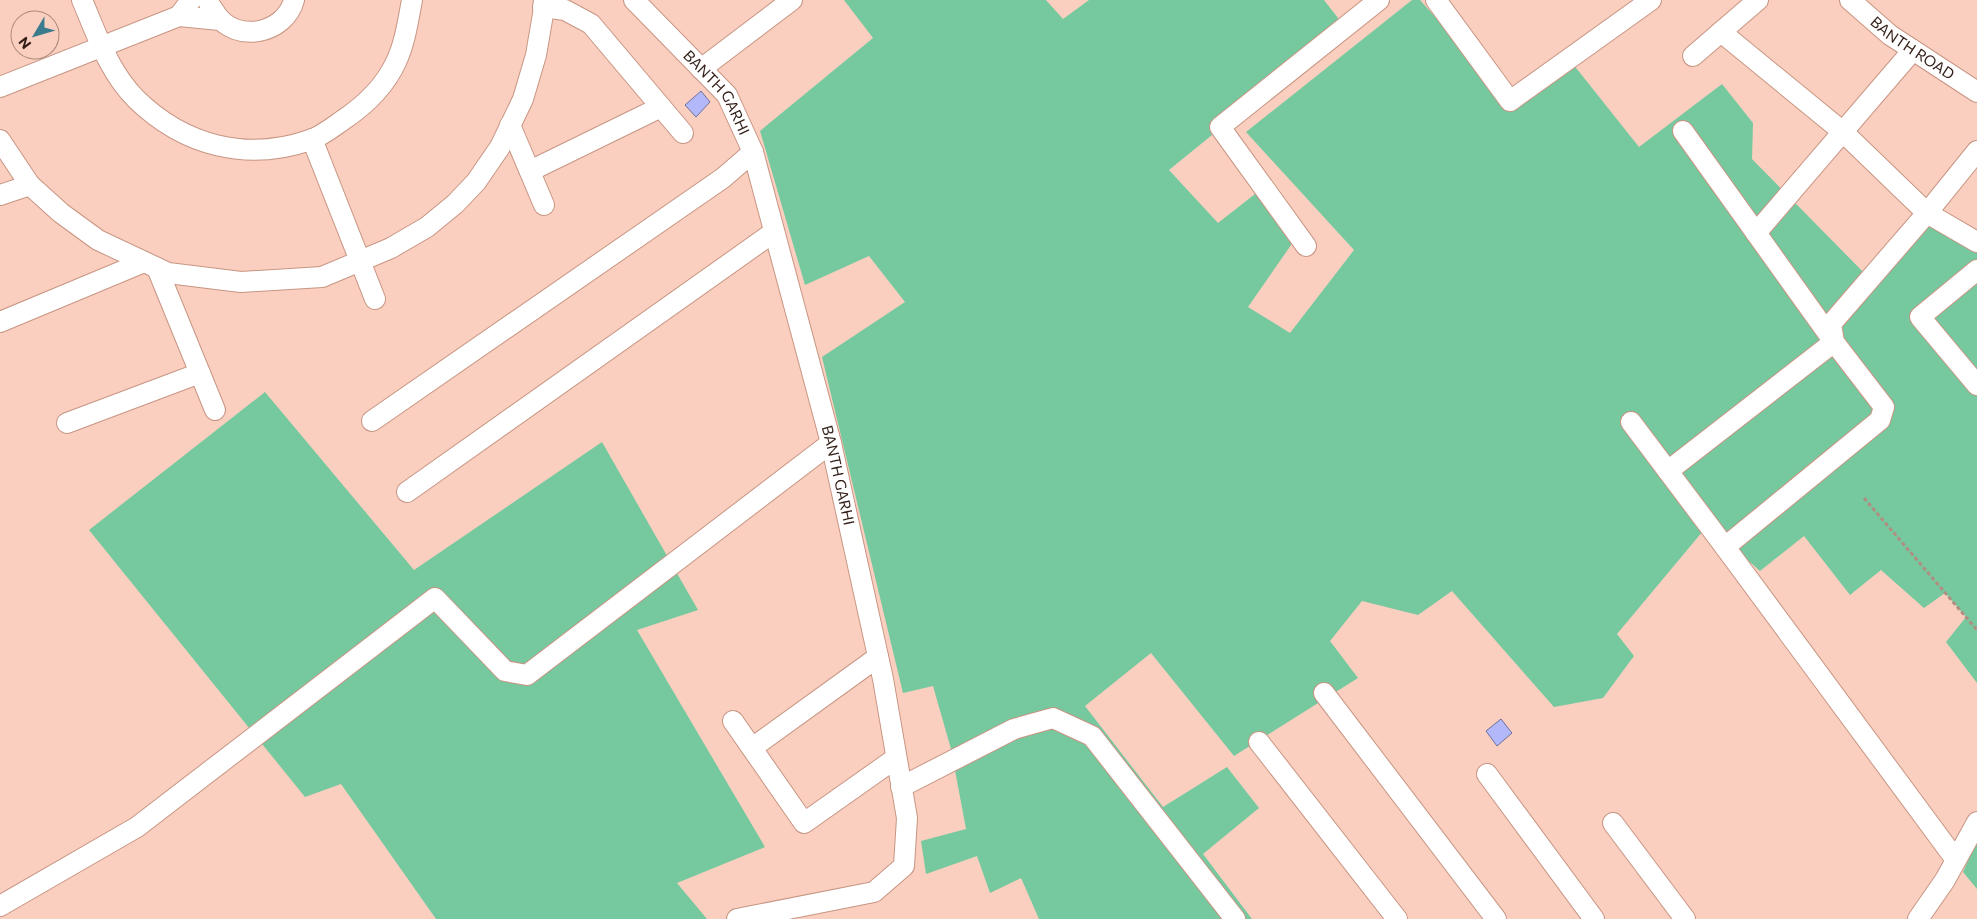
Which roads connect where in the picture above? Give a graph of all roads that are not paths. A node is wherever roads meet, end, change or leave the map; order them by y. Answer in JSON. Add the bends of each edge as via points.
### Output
{"nodes":[{"id":1,"x":82,"y":0,"type":"edge"},
{"id":2,"x":191,"y":0,"type":"edge"},
{"id":3,"x":208,"y":0,"type":"edge"},
{"id":4,"x":294,"y":0,"type":"edge"},
{"id":5,"x":412,"y":0,"type":"edge"},
{"id":6,"x":634,"y":0,"type":"edge"},
{"id":7,"x":792,"y":0,"type":"edge"},
{"id":8,"x":1379,"y":0,"type":"edge"},
{"id":9,"x":1436,"y":0,"type":"edge"},
{"id":10,"x":1651,"y":0,"type":"edge"},
{"id":11,"x":1758,"y":0,"type":"edge"},
{"id":12,"x":544,"y":3,"type":"edge"},
{"id":13,"x":1864,"y":4,"type":"edge"},
{"id":14,"x":179,"y":16,"type":"junction"},
{"id":15,"x":220,"y":20,"type":"junction"},
{"id":16,"x":1721,"y":32,"type":"junction"},
{"id":17,"x":102,"y":47,"type":"junction"},
{"id":18,"x":1913,"y":50,"type":"junction"},
{"id":19,"x":1693,"y":56,"type":"dead end"},
{"id":20,"x":701,"y":70,"type":"junction"},
{"id":21,"x":1,"y":81,"type":"edge"},
{"id":22,"x":1977,"y":92,"type":"edge"},
{"id":23,"x":661,"y":107,"type":"junction"},
{"id":24,"x":510,"y":125,"type":"junction"},
{"id":25,"x":1683,"y":131,"type":"dead end"},
{"id":26,"x":1843,"y":132,"type":"junction"},
{"id":27,"x":683,"y":133,"type":"dead end"},
{"id":28,"x":312,"y":139,"type":"junction"},
{"id":29,"x":0,"y":140,"type":"edge"},
{"id":30,"x":1977,"y":151,"type":"edge"},
{"id":31,"x":753,"y":152,"type":"junction"},
{"id":32,"x":530,"y":172,"type":"junction"},
{"id":33,"x":30,"y":185,"type":"junction"},
{"id":34,"x":0,"y":195,"type":"edge"},
{"id":35,"x":544,"y":205,"type":"dead end"},
{"id":36,"x":1927,"y":213,"type":"junction"},
{"id":37,"x":774,"y":232,"type":"junction"},
{"id":38,"x":1756,"y":233,"type":"junction"},
{"id":39,"x":1977,"y":242,"type":"edge"},
{"id":40,"x":1306,"y":246,"type":"dead end"},
{"id":41,"x":359,"y":262,"type":"junction"},
{"id":42,"x":151,"y":265,"type":"junction"},
{"id":43,"x":1977,"y":270,"type":"edge"},
{"id":44,"x":375,"y":299,"type":"dead end"},
{"id":45,"x":0,"y":322,"type":"edge"},
{"id":46,"x":1834,"y":342,"type":"junction"},
{"id":47,"x":1970,"y":361,"type":"edge"},
{"id":48,"x":200,"y":373,"type":"junction"},
{"id":49,"x":1977,"y":385,"type":"edge"},
{"id":50,"x":215,"y":410,"type":"dead end"},
{"id":51,"x":372,"y":421,"type":"dead end"},
{"id":52,"x":1631,"y":422,"type":"dead end"},
{"id":53,"x":67,"y":424,"type":"dead end"},
{"id":54,"x":831,"y":443,"type":"junction"},
{"id":55,"x":1668,"y":471,"type":"junction"},
{"id":56,"x":407,"y":492,"type":"dead end"},
{"id":57,"x":1725,"y":547,"type":"junction"},
{"id":58,"x":878,"y":657,"type":"junction"},
{"id":59,"x":1324,"y":693,"type":"dead end"},
{"id":60,"x":733,"y":721,"type":"dead end"},
{"id":61,"x":1259,"y":742,"type":"dead end"},
{"id":62,"x":752,"y":748,"type":"junction"},
{"id":63,"x":896,"y":758,"type":"junction"},
{"id":64,"x":1487,"y":774,"type":"dead end"},
{"id":65,"x":901,"y":787,"type":"junction"},
{"id":66,"x":1977,"y":822,"type":"edge"},
{"id":67,"x":1613,"y":823,"type":"dead end"},
{"id":68,"x":1956,"y":860,"type":"junction"},
{"id":69,"x":0,"y":906,"type":"edge"},
{"id":70,"x":782,"y":914,"type":"edge"},
{"id":71,"x":1588,"y":917,"type":"edge"},
{"id":72,"x":737,"y":919,"type":"edge"},
{"id":73,"x":1235,"y":919,"type":"edge"},
{"id":74,"x":1396,"y":919,"type":"edge"},
{"id":75,"x":1496,"y":919,"type":"edge"},
{"id":76,"x":1686,"y":919,"type":"edge"},
{"id":77,"x":1918,"y":919,"type":"edge"}],
"edges":[{"from":1,"to":17,"type":"street"},
{"from":2,"to":14,"type":"street"},
{"from":3,"to":15,"type":"street"},
{"from":4,"to":15,"type":"street","via":[[284,18],[270,29],[253,33],[235,30]]},
{"from":5,"to":28,"type":"street","via":[[406,35],[396,63],[360,109]]},
{"from":6,"to":20,"type":"street","name":"BANTH GARHI"},
{"from":7,"to":20,"type":"street"},
{"from":8,"to":40,"type":"street","via":[[1220,127]]},
{"from":9,"to":10,"type":"street","via":[[1510,101]]},
{"from":11,"to":16,"type":"street"},
{"from":12,"to":23,"type":"street","via":[[591,24]]},
{"from":12,"to":24,"type":"street","via":[[536,55],[523,99]]},
{"from":13,"to":18,"type":"street","name":"BANTH ROAD","via":[[1890,35]]},
{"from":14,"to":15,"type":"street"},
{"from":14,"to":17,"type":"street"},
{"from":16,"to":19,"type":"street"},
{"from":16,"to":26,"type":"street"},
{"from":17,"to":21,"type":"street"},
{"from":17,"to":28,"type":"street","via":[[114,72],[136,99],[166,123],[198,141],[236,149],[269,150]]},
{"from":18,"to":22,"type":"street","name":"BANTH ROAD"},
{"from":18,"to":26,"type":"street"},
{"from":20,"to":31,"type":"street","name":"BANTH GARHI","via":[[727,95]]},
{"from":23,"to":27,"type":"street"},
{"from":23,"to":32,"type":"street"},
{"from":24,"to":32,"type":"street"},
{"from":24,"to":41,"type":"street","via":[[500,147],[476,182],[454,204],[427,228]]},
{"from":25,"to":38,"type":"street"},
{"from":26,"to":36,"type":"street"},
{"from":26,"to":38,"type":"street"},
{"from":28,"to":41,"type":"street"},
{"from":29,"to":33,"type":"street"},
{"from":30,"to":36,"type":"street"},
{"from":31,"to":37,"type":"street","name":"BANTH GARHI"},
{"from":31,"to":51,"type":"street","via":[[723,178]]},
{"from":32,"to":35,"type":"street"},
{"from":33,"to":34,"type":"street"},
{"from":33,"to":42,"type":"street","via":[[98,240]]},
{"from":36,"to":39,"type":"street"},
{"from":36,"to":46,"type":"street","via":[[1831,324]]},
{"from":37,"to":54,"type":"street","name":"BANTH GARHI"},
{"from":37,"to":56,"type":"street"},
{"from":38,"to":46,"type":"street"},
{"from":41,"to":42,"type":"street","via":[[322,277],[241,282],[168,273]]},
{"from":41,"to":44,"type":"street"},
{"from":42,"to":45,"type":"street"},
{"from":42,"to":48,"type":"street"},
{"from":43,"to":47,"type":"street","via":[[1920,317]]},
{"from":46,"to":55,"type":"street"},
{"from":46,"to":57,"type":"street","via":[[1884,407],[1880,420]]},
{"from":47,"to":49,"type":"street"},
{"from":48,"to":50,"type":"street"},
{"from":48,"to":53,"type":"street"},
{"from":52,"to":55,"type":"street"},
{"from":54,"to":58,"type":"street","name":"BANTH GARHI"},
{"from":54,"to":69,"type":"street","via":[[527,675],[505,671],[435,598],[137,827]]},
{"from":55,"to":57,"type":"street"},
{"from":57,"to":68,"type":"street"},
{"from":58,"to":62,"type":"street"},
{"from":58,"to":63,"type":"street","name":"BANTH GARHI"},
{"from":59,"to":75,"type":"street"},
{"from":60,"to":62,"type":"street"},
{"from":61,"to":74,"type":"street"},
{"from":62,"to":63,"type":"street","via":[[804,823]]},
{"from":63,"to":65,"type":"street","name":"BANTH GARHI"},
{"from":64,"to":71,"type":"street"},
{"from":65,"to":70,"type":"street","name":"BANTH GARHI","via":[[907,818],[904,866],[874,892]]},
{"from":65,"to":73,"type":"street","via":[[1014,729],[1054,718],[1092,736]]},
{"from":66,"to":68,"type":"street"},
{"from":67,"to":76,"type":"street"},
{"from":68,"to":77,"type":"street"},
{"from":70,"to":72,"type":"street","name":"BANTH GARHI"}]}
